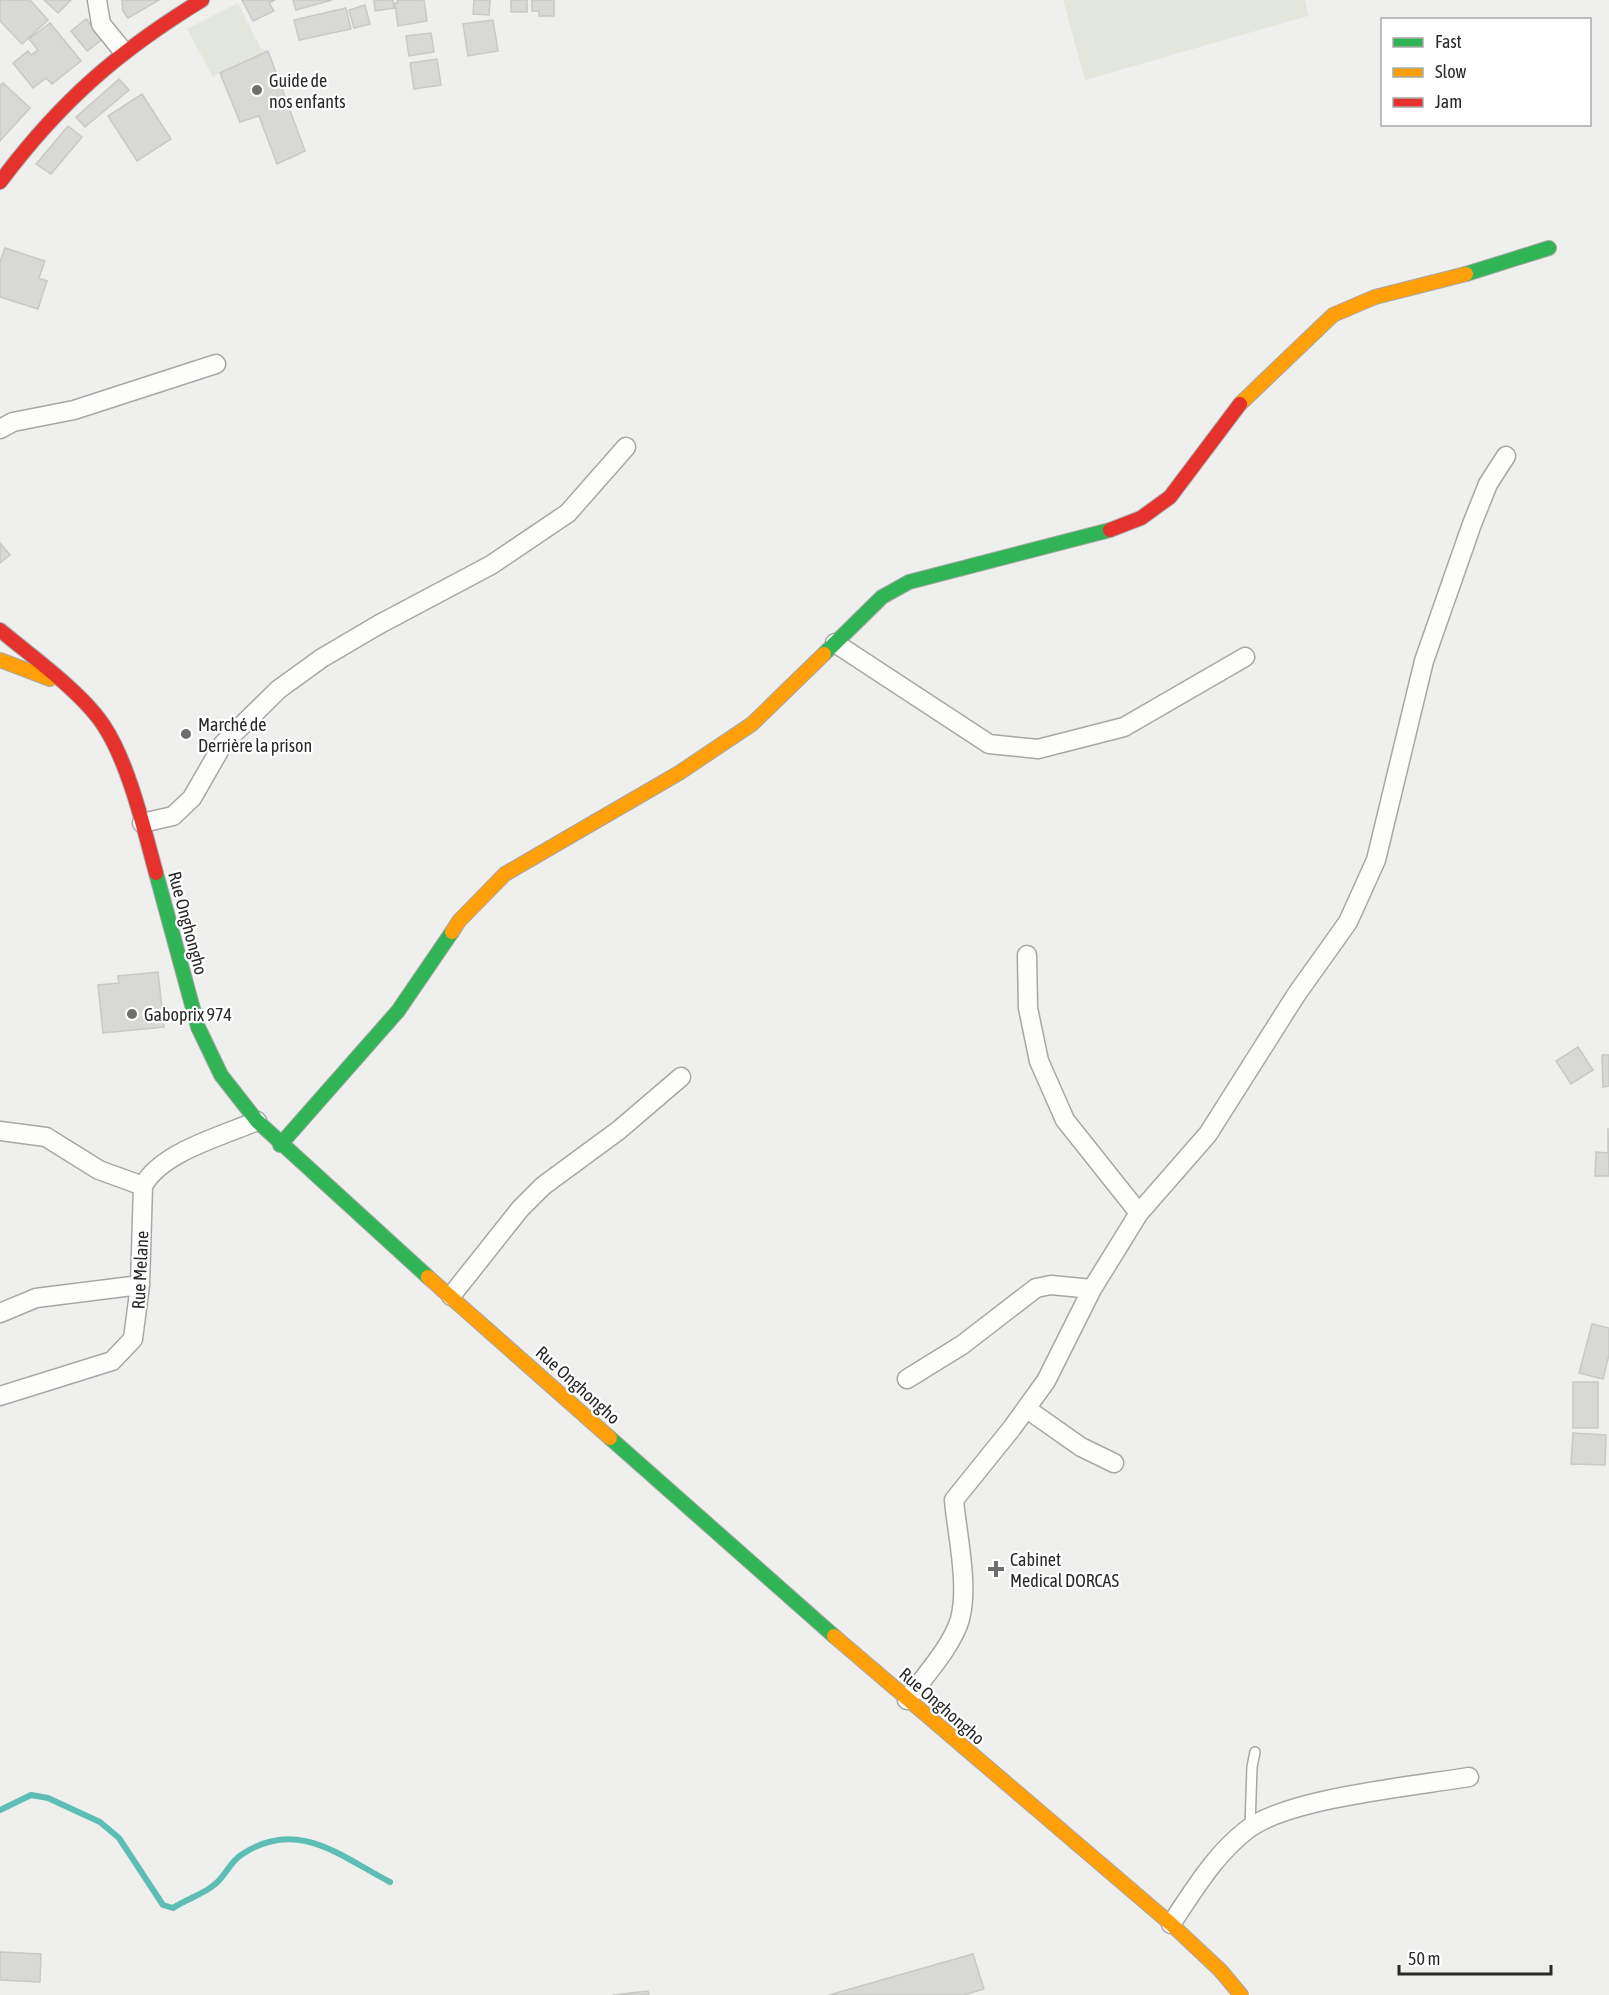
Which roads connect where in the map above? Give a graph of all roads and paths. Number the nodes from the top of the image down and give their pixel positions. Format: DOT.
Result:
graph roads {
  1 [pos="97,0"];
  2 [pos="202,0"];
  3 [pos="123,51"];
  4 [pos="0,182"];
  5 [pos="1549,248"];
  6 [pos="216,364"];
  7 [pos="0,429"];
  8 [pos="626,447"];
  9 [pos="1506,456"];
  10 [pos="0,630"];
  11 [pos="836,643"];
  12 [pos="1245,657"];
  13 [pos="0,660"];
  14 [pos="64,683"];
  15 [pos="142,823"];
  16 [pos="1027,956"];
  17 [pos="681,1077"];
  18 [pos="256,1121"];
  19 [pos="0,1131"];
  20 [pos="280,1145"];
  21 [pos="143,1186"];
  22 [pos="1139,1213"];
  23 [pos="140,1285"];
  24 [pos="1092,1289"];
  25 [pos="451,1296"];
  26 [pos="0,1313"];
  27 [pos="907,1379"];
  28 [pos="0,1396"];
  29 [pos="1027,1409"];
  30 [pos="1114,1462"];
  31 [pos="907,1700"];
  32 [pos="1255,1752"];
  33 [pos="1469,1777"];
  34 [pos="1250,1827"];
  35 [pos="1171,1924"];
  36 [pos="1241,1995"];
  1 -- 3 [label="street"];
  2 -- 3 [label="main road"];
  3 -- 4 [label="main road"];
  5 -- 11 [label="main road"];
  6 -- 7 [label="street"];
  8 -- 15 [label="street"];
  9 -- 22 [label="street"];
  10 -- 14 [label="main road, Rue Onghongho"];
  11 -- 12 [label="street"];
  11 -- 20 [label="main road"];
  13 -- 14 [label="main road"];
  14 -- 15 [label="main road, Rue Onghongho"];
  15 -- 18 [label="main road, Rue Onghongho"];
  16 -- 22 [label="street"];
  17 -- 25 [label="street"];
  18 -- 20 [label="main road, Rue Onghongho"];
  18 -- 21 [label="street"];
  19 -- 21 [label="street"];
  20 -- 25 [label="main road, Rue Onghongho"];
  21 -- 23 [label="street, Rue Melane"];
  22 -- 24 [label="street"];
  23 -- 26 [label="street"];
  23 -- 28 [label="street, Rue Melane"];
  24 -- 27 [label="street"];
  24 -- 29 [label="street"];
  25 -- 31 [label="main road, Rue Onghongho"];
  29 -- 30 [label="street"];
  29 -- 31 [label="street"];
  31 -- 35 [label="main road, Rue Onghongho"];
  32 -- 34 [label="lane"];
  33 -- 34 [label="street"];
  34 -- 35 [label="street"];
  35 -- 36 [label="main road, Rue Onghongho"];
}
